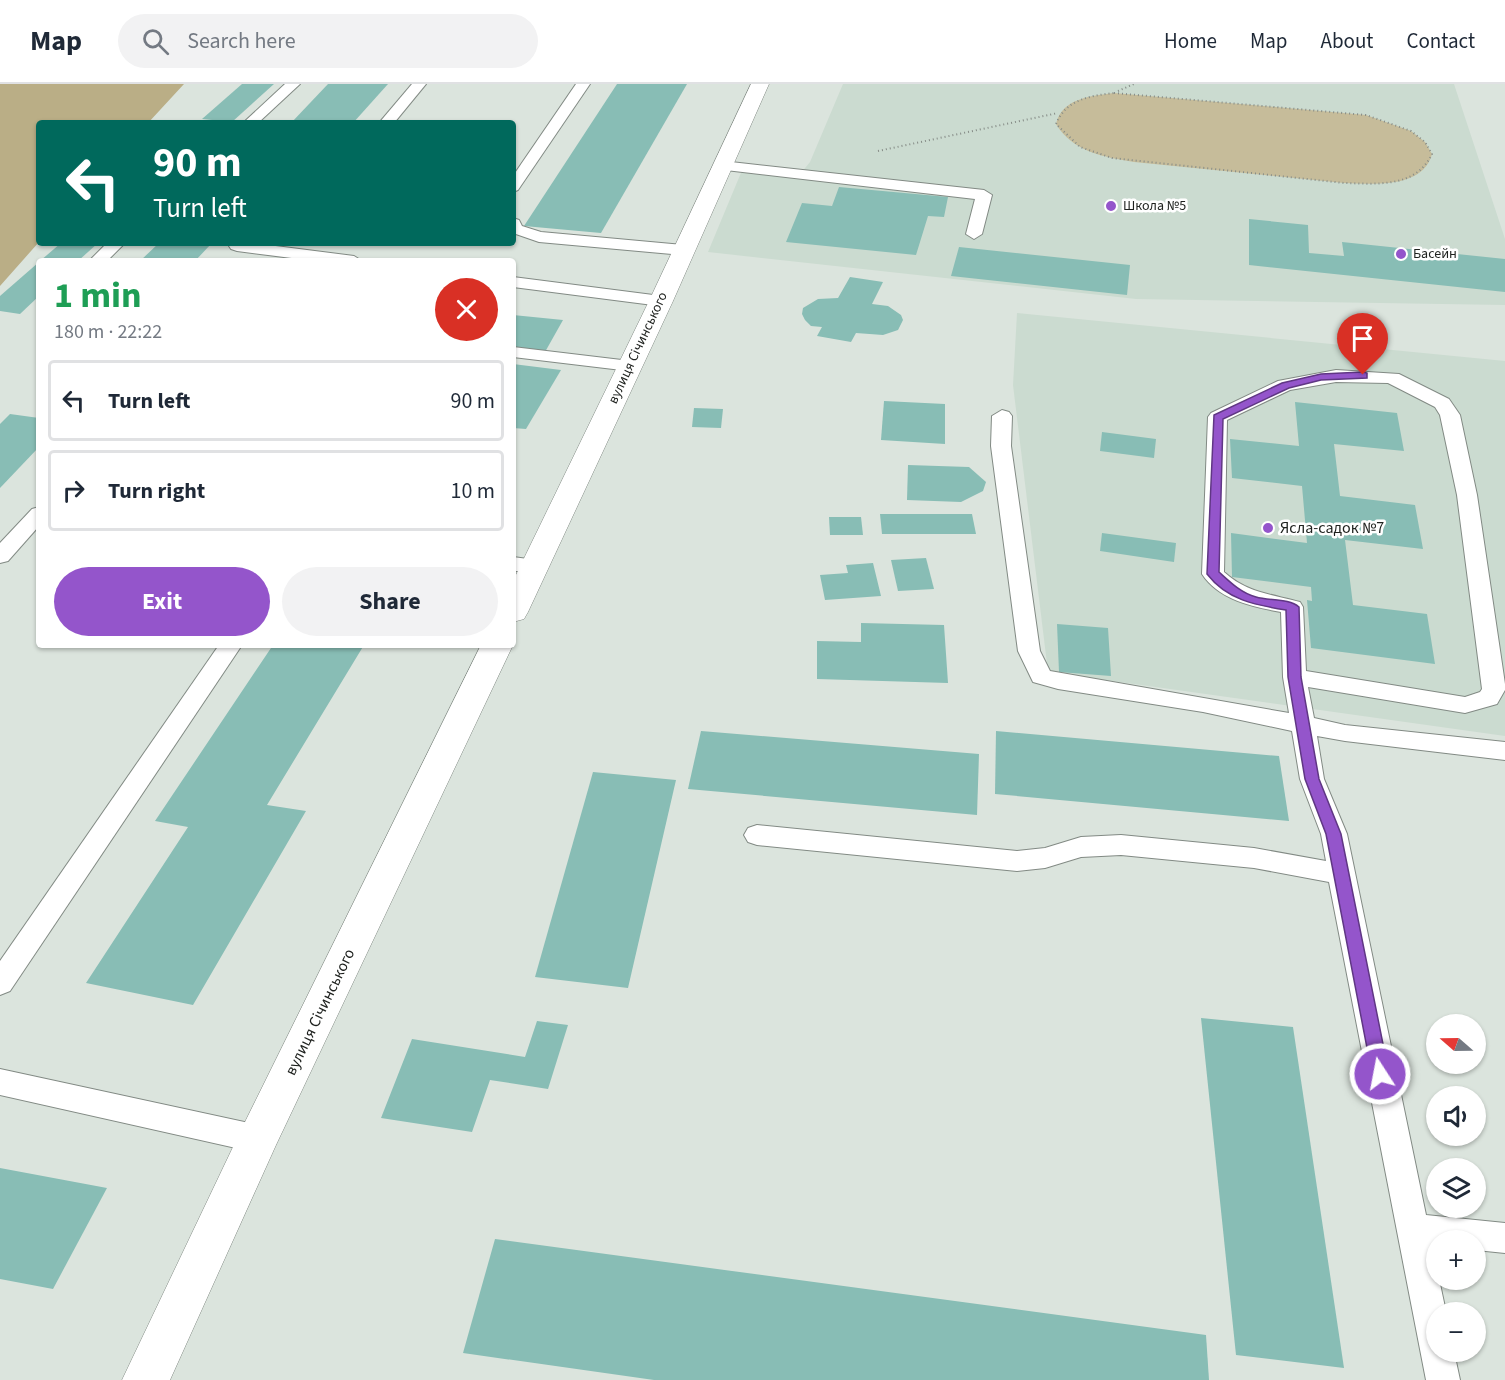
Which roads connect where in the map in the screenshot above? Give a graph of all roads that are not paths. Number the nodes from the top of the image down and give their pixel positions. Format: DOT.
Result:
graph roads {
  1 [pos="293,84"];
  2 [pos="419,84"];
  3 [pos="583,84"];
  4 [pos="760,84"];
  5 [pos="253,120"];
  6 [pos="389,120"];
  7 [pos="722,166"];
  8 [pos="516,183"];
  9 [pos="516,229"];
  10 [pos="974,234"];
  11 [pos="114,246"];
  12 [pos="237,246"];
  13 [pos="683,250"];
  14 [pos="100,258"];
  15 [pos="331,258"];
  16 [pos="516,282"];
  17 [pos="661,301"];
  18 [pos="516,352"];
  19 [pos="630,366"];
  20 [pos="1002,416"];
  21 [pos="36,516"];
  22 [pos="0,556"];
  23 [pos="524,565"];
  24 [pos="516,599"];
  25 [pos="229,648"];
  26 [pos="496,648"];
  27 [pos="1295,677"];
  28 [pos="1305,725"];
  29 [pos="1505,751"];
  30 [pos="757,835"];
  31 [pos="1341,874"];
  32 [pos="0,983"];
  33 [pos="0,1082"];
  34 [pos="258,1139"];
  35 [pos="1411,1228"];
  36 [pos="1505,1238"];
  37 [pos="146,1380"];
  38 [pos="1443,1380"];
  1 -- 5 [label="lane"];
  2 -- 6 [label="lane"];
  3 -- 8 [label="lane"];
  4 -- 7 [label="street, вулиця Січинського"];
  7 -- 10 [label="lane"];
  7 -- 13 [label="street, вулиця Січинського"];
  9 -- 13 [label="lane"];
  11 -- 14 [label="lane"];
  12 -- 15 [label="lane"];
  13 -- 17 [label="street, вулиця Січинського"];
  16 -- 17 [label="lane"];
  17 -- 19 [label="street, вулиця Січинського"];
  18 -- 19 [label="lane"];
  19 -- 23 [label="street, вулиця Січинського"];
  20 -- 28 [label="lane"];
  21 -- 22 [label="lane"];
  23 -- 24 [label="street, вулиця Січинського"];
  25 -- 32 [label="lane"];
  26 -- 34 [label="street, вулиця Січинського"];
  27 -- 27 [label="lane"];
  27 -- 28 [label="lane"];
  28 -- 29 [label="lane"];
  28 -- 31 [label="lane"];
  30 -- 31 [label="lane"];
  31 -- 35 [label="lane"];
  33 -- 34 [label="lane"];
  34 -- 37 [label="street, вулиця Січинського"];
  35 -- 36 [label="lane"];
  35 -- 38 [label="lane"];
}
